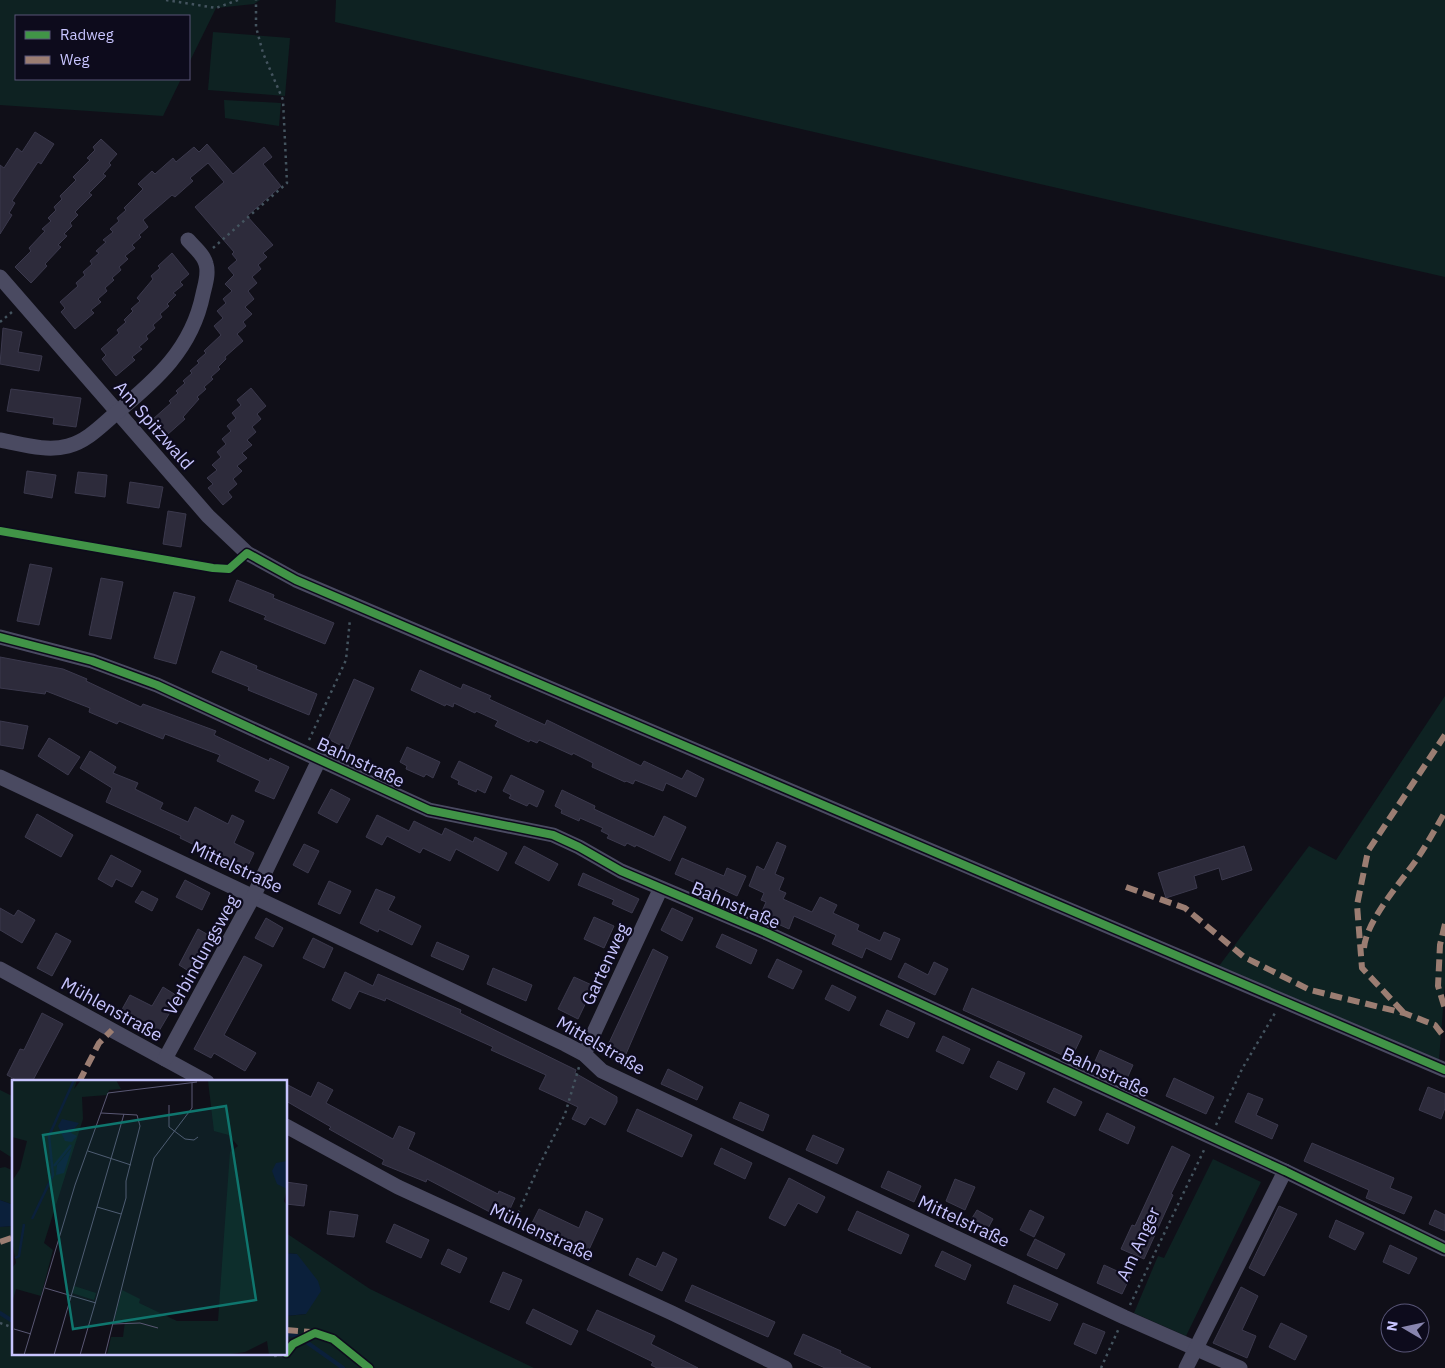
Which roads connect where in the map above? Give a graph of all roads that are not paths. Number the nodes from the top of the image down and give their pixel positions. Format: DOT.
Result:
graph roads {
  1 [pos="188,240"];
  2 [pos="0,277"];
  3 [pos="118,412"];
  4 [pos="0,440"];
  5 [pos="0,637"];
  6 [pos="318,760"];
  7 [pos="0,776"];
  8 [pos="660,890"];
  9 [pos="254,895"];
  10 [pos="0,969"];
  11 [pos="584,1054"];
  12 [pos="165,1059"];
  13 [pos="1445,1070"];
  14 [pos="202,1080"];
  15 [pos="288,1127"];
  16 [pos="1285,1171"];
  17 [pos="1445,1249"];
  18 [pos="1196,1347"];
  19 [pos="785,1368"];
  20 [pos="1186,1368"];
  21 [pos="1240,1368"];
  1 -- 3 [label="street"];
  2 -- 3 [label="street, Am Spitzwald"];
  3 -- 4 [label="street"];
  3 -- 13 [label="street, Am Spitzwald"];
  5 -- 6 [label="street, Bahnstraße"];
  6 -- 8 [label="street, Bahnstraße"];
  6 -- 9 [label="street, Verbindungsweg"];
  7 -- 9 [label="street, Mittelstraße"];
  8 -- 11 [label="street, Gartenweg"];
  8 -- 16 [label="street, Bahnstraße"];
  9 -- 11 [label="street, Mittelstraße"];
  9 -- 12 [label="street, Verbindungsweg"];
  10 -- 12 [label="street, Mühlenstraße"];
  11 -- 18 [label="street, Mittelstraße"];
  12 -- 14 [label="street, Mühlenstraße"];
  15 -- 19 [label="street, Mühlenstraße"];
  16 -- 17 [label="street, Bahnstraße"];
  16 -- 18 [label="street"];
  18 -- 20 [label="street"];
  18 -- 21 [label="street, Mittelstraße"];
}
